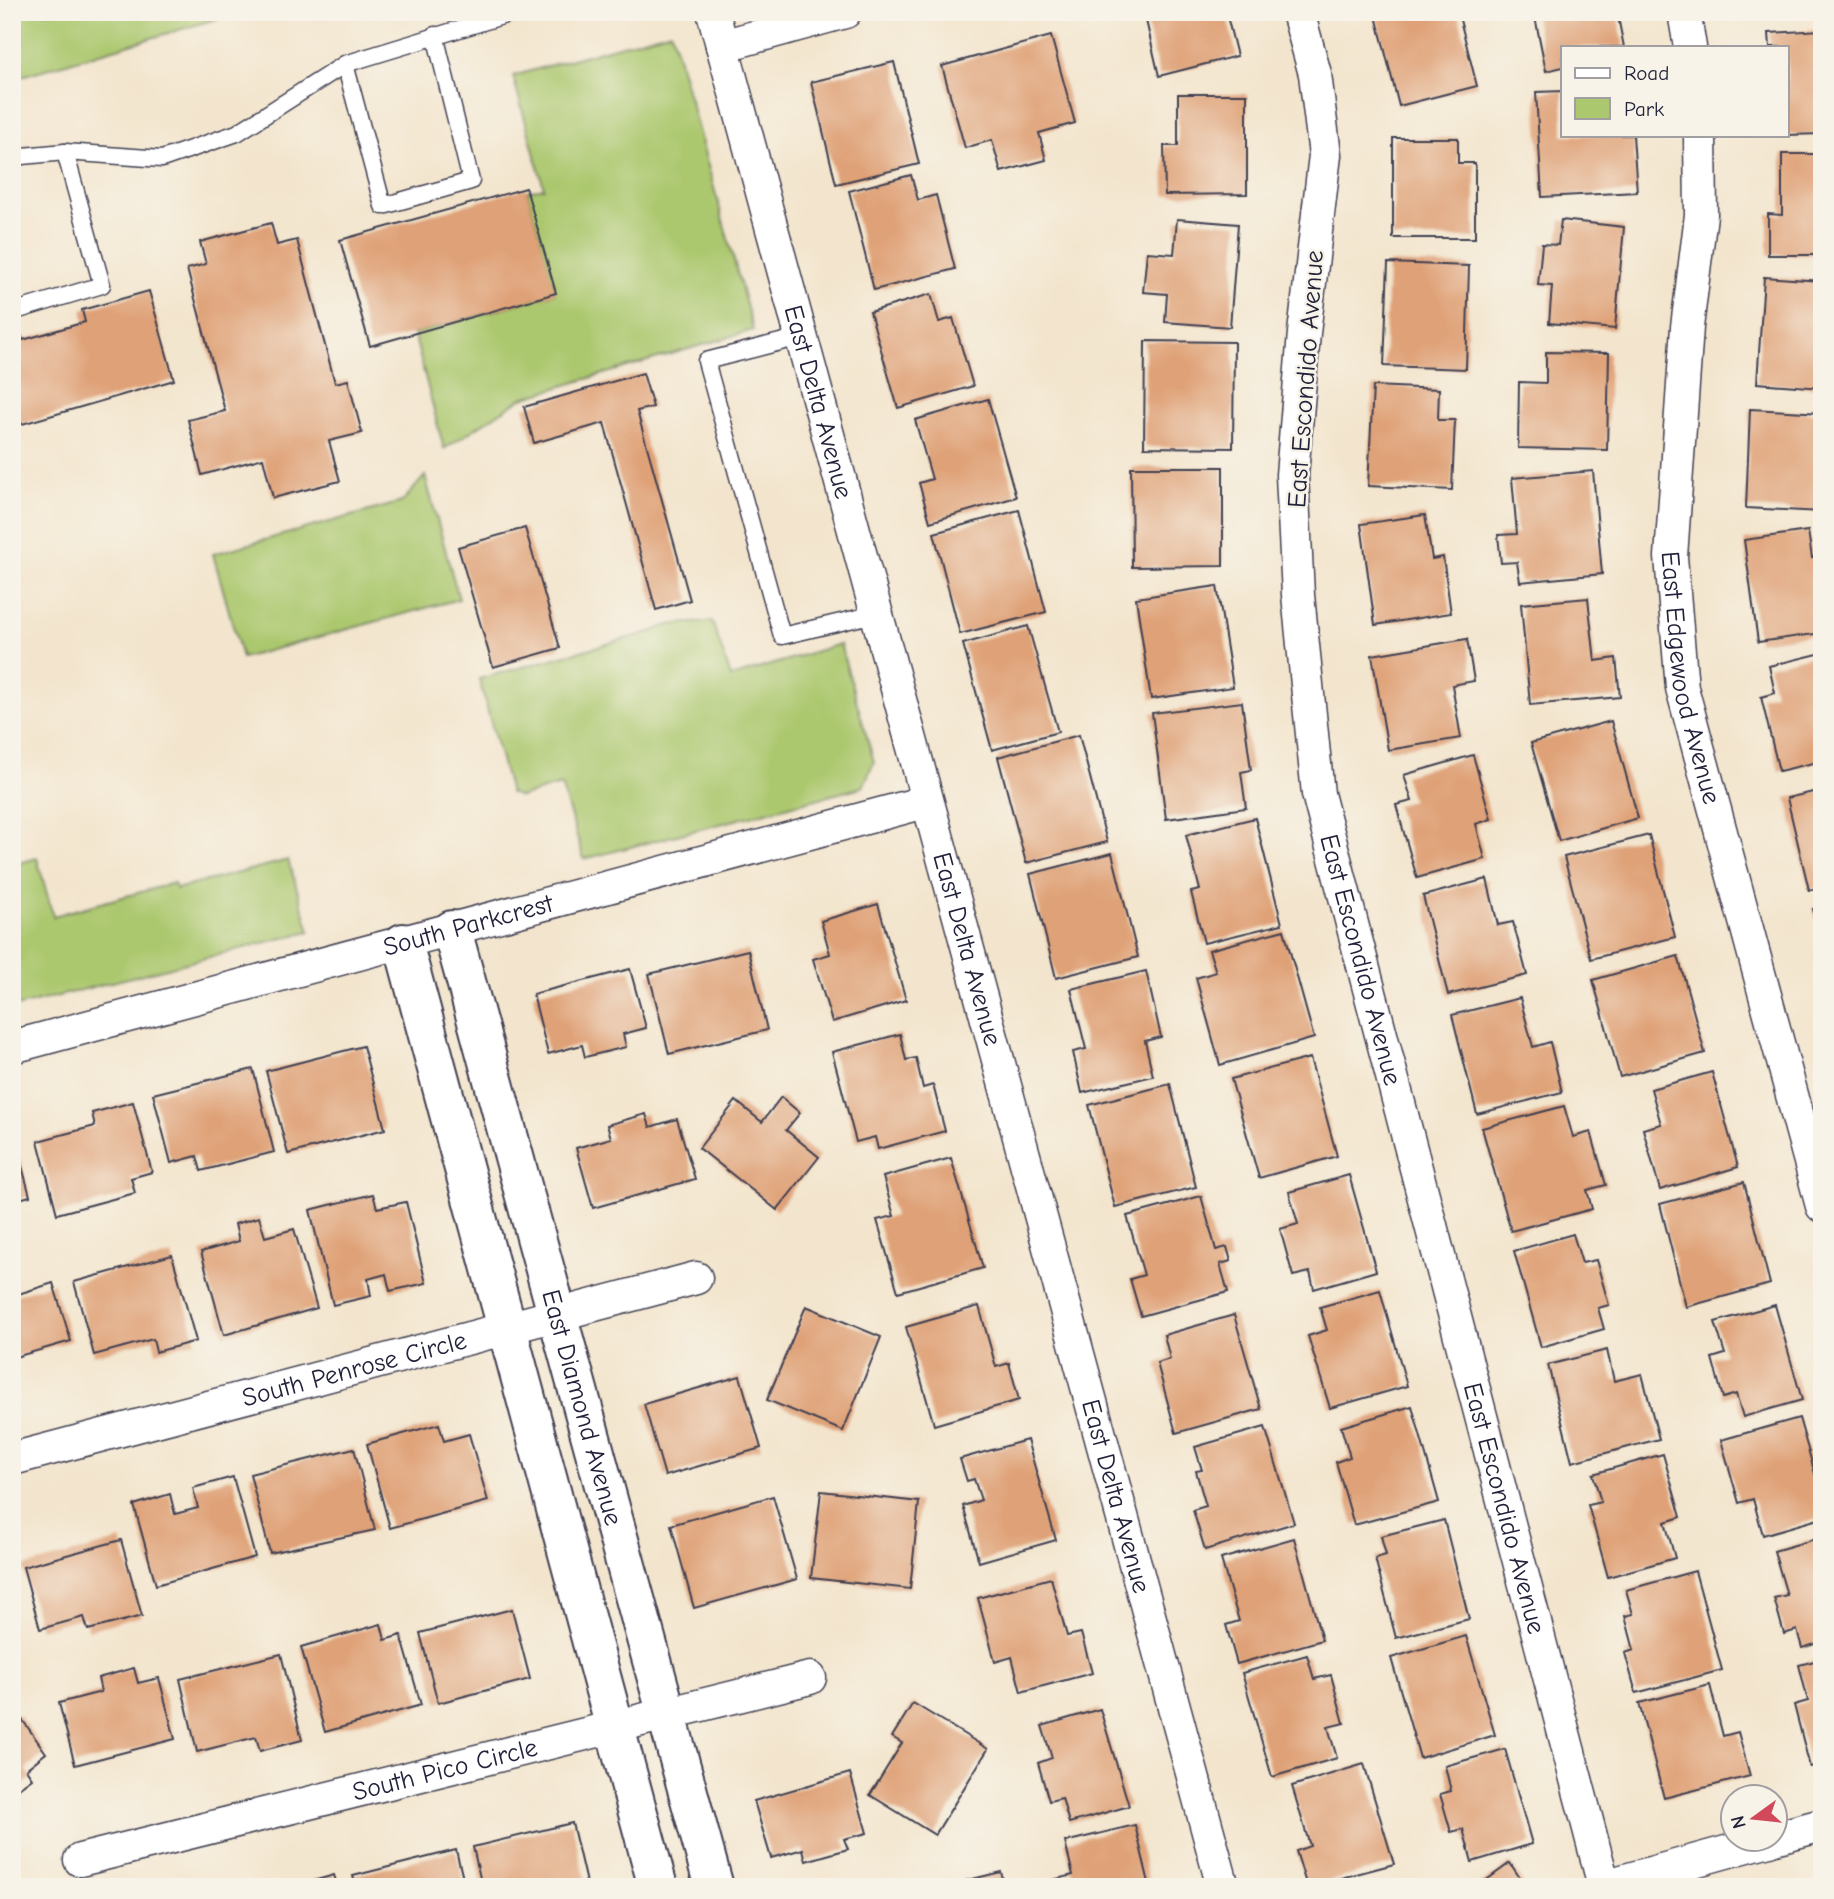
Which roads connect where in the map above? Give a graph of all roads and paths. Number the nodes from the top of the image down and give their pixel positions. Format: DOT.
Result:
graph roads {
  1 [pos="514,12"];
  2 [pos="713,12"];
  3 [pos="845,12"];
  4 [pos="1298,12"];
  5 [pos="1684,12"];
  6 [pos="435,35"];
  7 [pos="722,46"];
  8 [pos="1690,46"];
  9 [pos="345,64"];
  10 [pos="1700,136"];
  11 [pos="65,152"];
  12 [pos="12,157"];
  13 [pos="12,312"];
  14 [pos="800,338"];
  15 [pos="875,614"];
  16 [pos="925,802"];
  17 [pos="452,930"];
  18 [pos="403,943"];
  19 [pos="12,1046"];
  20 [pos="1822,1206"];
  21 [pos="696,1278"];
  22 [pos="560,1315"];
  23 [pos="507,1329"];
  24 [pos="12,1459"];
  25 [pos="810,1678"];
  26 [pos="669,1715"];
  27 [pos="615,1728"];
  28 [pos="1822,1825"];
  29 [pos="1788,1834"];
  30 [pos="1718,1854"];
  31 [pos="80,1860"];
  32 [pos="1604,1886"];
  33 [pos="657,1887"];
  34 [pos="714,1887"];
  35 [pos="1223,1887"];
  1 -- 6 [label="lane"];
  2 -- 7 [label="street, East Delta Avenue"];
  3 -- 7 [label="street"];
  4 -- 32 [label="street, East Escondido Avenue"];
  5 -- 8 [label="street"];
  6 -- 9 [label="lane"];
  6 -- 9 [label="lane"];
  7 -- 14 [label="street, East Delta Avenue"];
  9 -- 11 [label="lane"];
  10 -- 20 [label="street, East Edgewood Avenue"];
  11 -- 12 [label="lane"];
  11 -- 13 [label="lane"];
  14 -- 15 [label="street, East Delta Avenue"];
  14 -- 15 [label="lane"];
  15 -- 16 [label="street, East Delta Avenue"];
  16 -- 17 [label="street, South Parkcrest"];
  16 -- 35 [label="street, East Delta Avenue"];
  17 -- 18 [label="street, South Parkcrest"];
  17 -- 22 [label="street, East Diamond Avenue"];
  18 -- 19 [label="street, South Parkcrest"];
  18 -- 23 [label="street, East Diamond Avenue"];
  21 -- 22 [label="street, South Penrose Circle"];
  22 -- 23 [label="street, South Penrose Circle"];
  22 -- 26 [label="street, East Diamond Avenue"];
  23 -- 24 [label="street, South Penrose Circle"];
  23 -- 27 [label="street, East Diamond Avenue"];
  25 -- 26 [label="street, South Pico Circle"];
  26 -- 27 [label="street, South Pico Circle"];
  26 -- 34 [label="street, East Diamond Avenue"];
  27 -- 31 [label="street, South Pico Circle"];
  27 -- 33 [label="street, East Diamond Avenue"];
  28 -- 29 [label="street"];
  30 -- 32 [label="street"];
}
